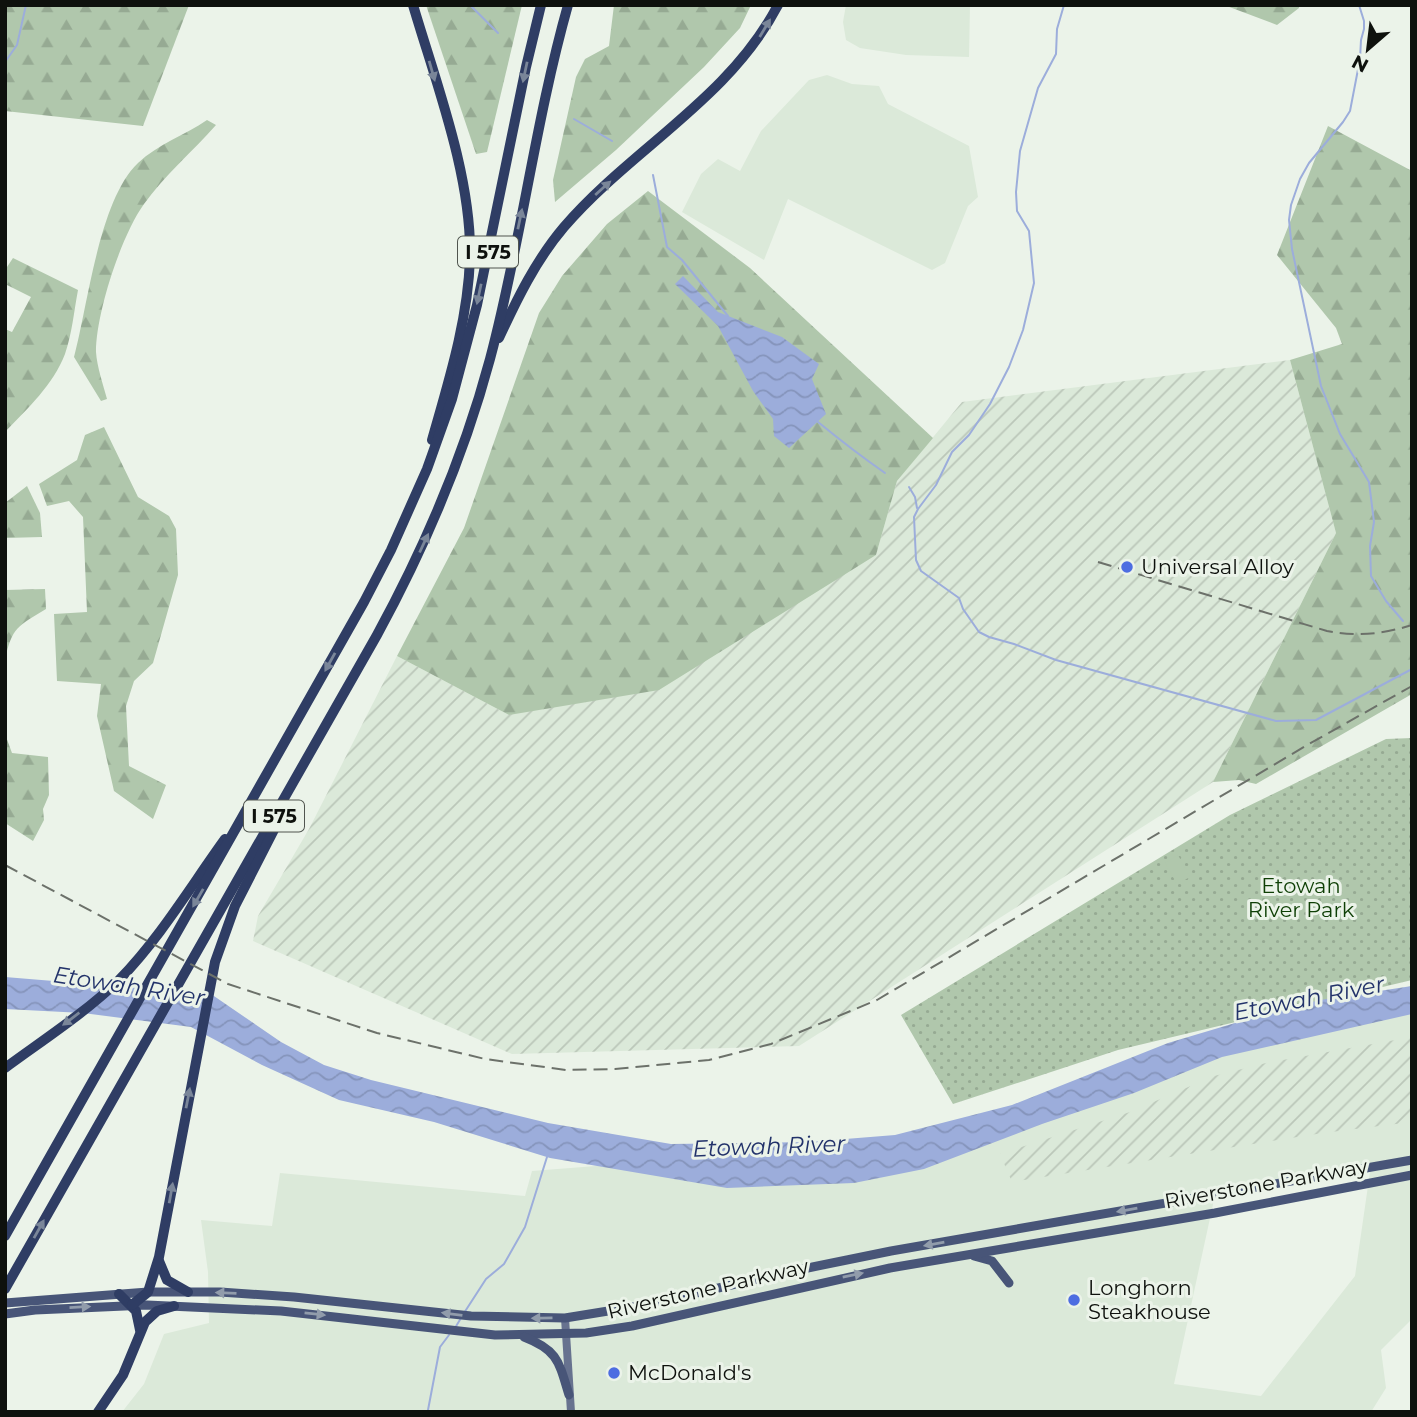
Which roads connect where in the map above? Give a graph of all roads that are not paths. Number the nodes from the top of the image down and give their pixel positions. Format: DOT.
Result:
graph roads {
  1 [pos="413,5"];
  2 [pos="541,5"];
  3 [pos="568,5"];
  4 [pos="778,5"];
  5 [pos="490,358"];
  6 [pos="416,494"];
  7 [pos="349,685"];
  8 [pos="255,795"];
  9 [pos="5,1068"];
  10 [pos="1412,1160"];
  11 [pos="1412,1175"];
  12 [pos="5,1236"];
  13 [pos="968,1254"];
  14 [pos="159,1256"];
  15 [pos="1009,1283"];
  16 [pos="5,1289"];
  17 [pos="188,1292"];
  18 [pos="148,1293"];
  19 [pos="119,1294"];
  20 [pos="5,1303"];
  21 [pos="132,1305"];
  22 [pos="174,1306"];
  23 [pos="5,1314"];
  24 [pos="565,1318"];
  25 [pos="140,1331"];
  26 [pos="566,1334"];
  27 [pos="519,1335"];
  28 [pos="569,1395"];
  29 [pos="98,1412"];
  30 [pos="571,1412"];
  1 -- 6 [label="highway, one-way"];
  2 -- 6 [label="highway, I 575, one-way"];
  5 -- 3 [label="highway, I 575, one-way"];
  5 -- 4 [label="highway, one-way"];
  7 -- 5 [label="highway, I 575, one-way"];
  6 -- 8 [label="highway, I 575, one-way"];
  14 -- 7 [label="highway, one-way"];
  16 -- 7 [label="highway, I 575, one-way"];
  8 -- 9 [label="highway, one-way"];
  8 -- 12 [label="highway, I 575, one-way"];
  10 -- 24 [label="main road, Riverstone Parkway, one-way"];
  11 -- 13 [label="main road, Riverstone Parkway"];
  13 -- 15 [label="main road"];
  26 -- 13 [label="main road, Riverstone Parkway, one-way"];
  14 -- 17 [label="highway"];
  14 -- 18 [label="highway"];
  17 -- 18 [label="main road, Riverstone Parkway"];
  24 -- 17 [label="main road, Riverstone Parkway, one-way"];
  18 -- 19 [label="main road, Riverstone Parkway"];
  18 -- 21 [label="highway"];
  19 -- 20 [label="main road, Riverstone Parkway"];
  19 -- 21 [label="highway"];
  21 -- 22 [label="main road, Riverstone Parkway"];
  23 -- 21 [label="main road, Riverstone Parkway, one-way"];
  21 -- 25 [label="highway"];
  22 -- 25 [label="highway"];
  22 -- 27 [label="main road, Riverstone Parkway, one-way"];
  24 -- 26 [label="main road"];
  25 -- 29 [label="highway"];
  26 -- 27 [label="main road, Riverstone Parkway"];
  26 -- 28 [label="main road"];
  27 -- 28 [label="main road"];
  28 -- 30 [label="main road"];
}
